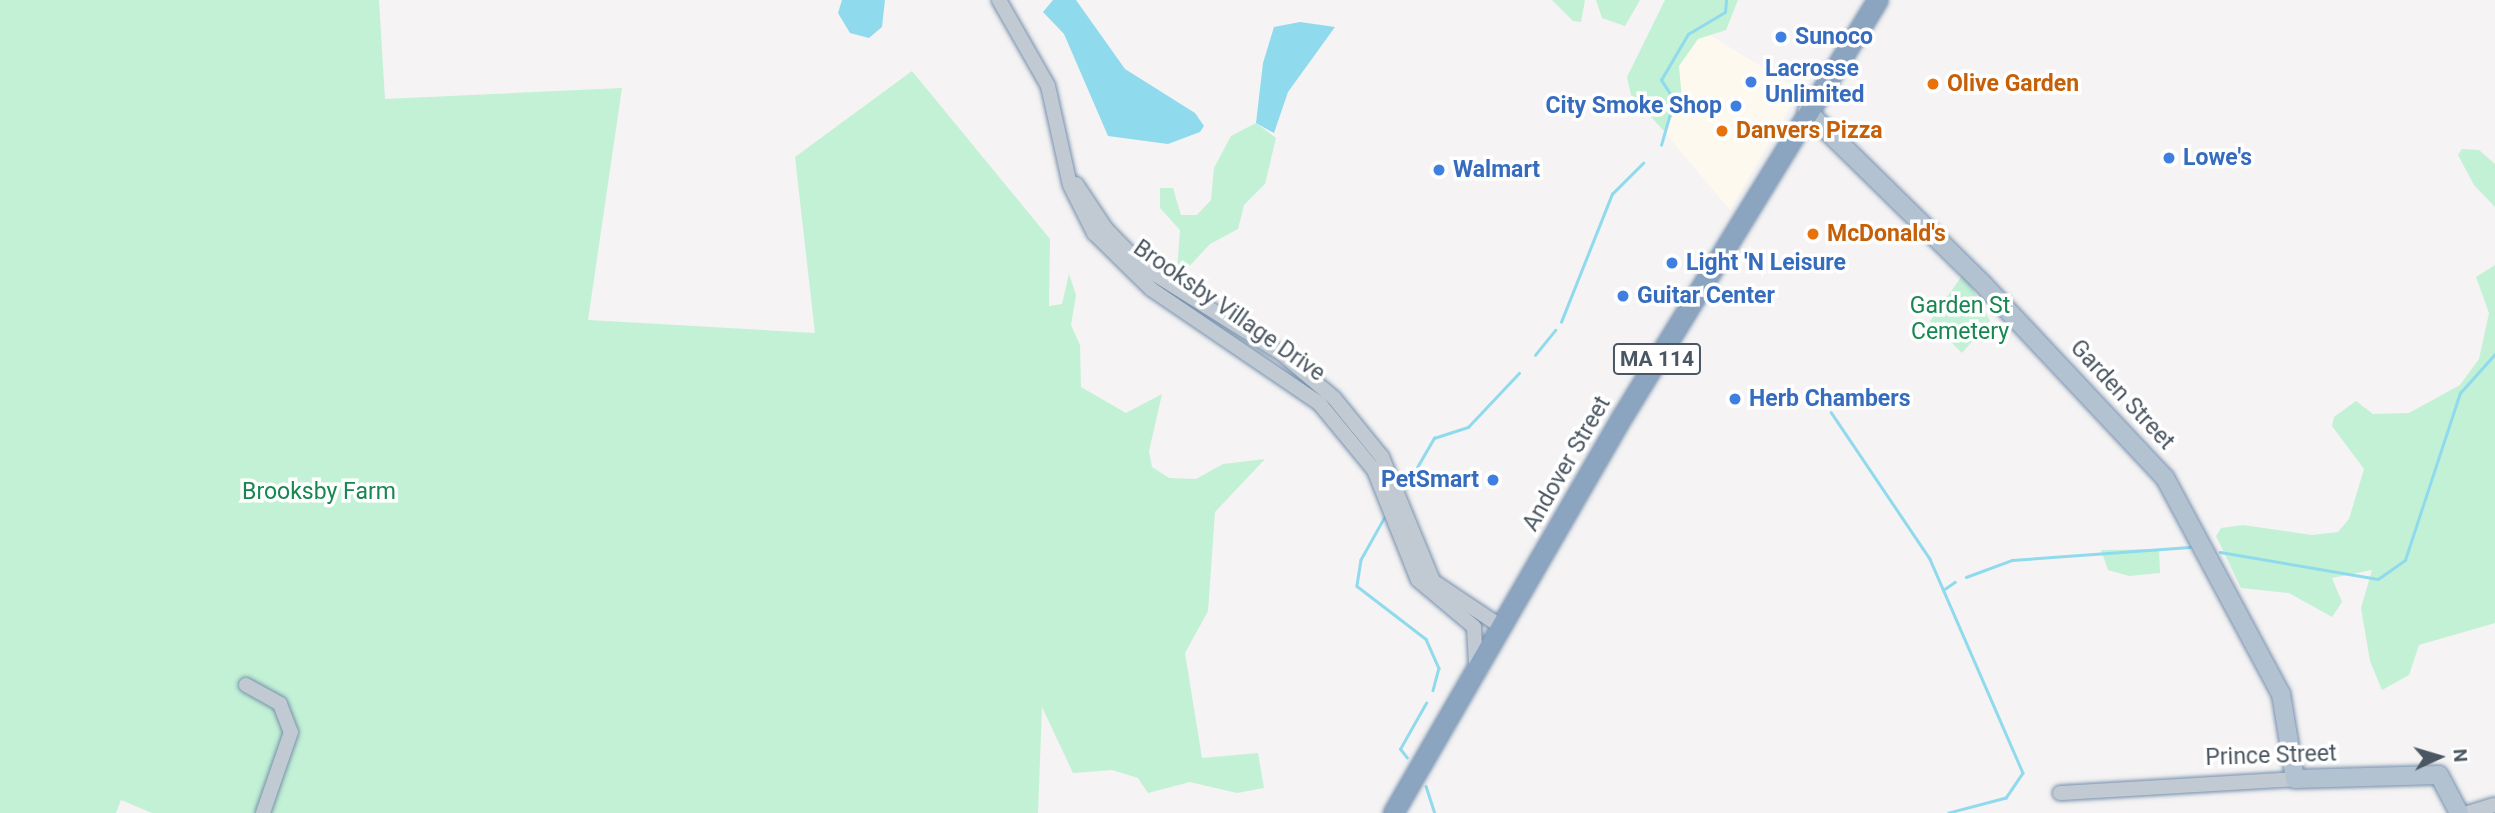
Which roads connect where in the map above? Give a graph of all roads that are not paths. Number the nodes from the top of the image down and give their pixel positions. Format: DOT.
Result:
graph roads {
  1 [pos="999,0"];
  2 [pos="1877,0"];
  3 [pos="1807,111"];
  4 [pos="1065,157"];
  5 [pos="1500,626"];
  6 [pos="1475,667"];
  7 [pos="246,685"];
  8 [pos="2295,779"];
  9 [pos="2060,793"];
  10 [pos="2495,805"];
  11 [pos="263,813"];
  12 [pos="1393,813"];
  13 [pos="2459,813"];
  14 [pos="2468,813"];
  1 -- 4 [label="street, Brooksby Village Drive"];
  2 -- 3 [label="highway, Andover Street / MA 114"];
  3 -- 5 [label="highway, Andover Street / MA 114"];
  3 -- 8 [label="main road, Garden Street"];
  4 -- 5 [label="street, Brooksby Village Drive"];
  4 -- 6 [label="street, Brooksby Village Drive"];
  5 -- 6 [label="highway, Andover Street / MA 114"];
  6 -- 12 [label="highway, Andover Street / MA 114"];
  7 -- 11 [label="street"];
  8 -- 9 [label="street, Prince Street"];
  8 -- 13 [label="main road, Prince Street"];
  10 -- 14 [label="street"];
}
